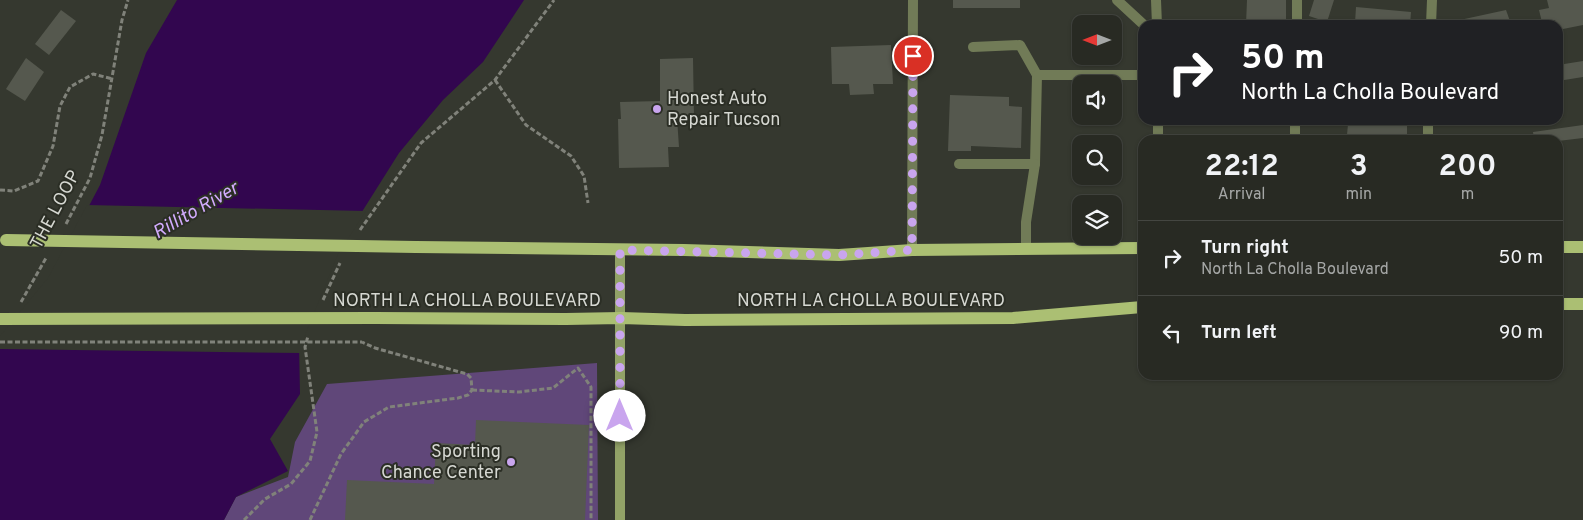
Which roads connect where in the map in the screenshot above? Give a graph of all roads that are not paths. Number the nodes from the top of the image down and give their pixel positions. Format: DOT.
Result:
graph roads {
  1 [pos="913,0"];
  2 [pos="1117,0"];
  3 [pos="1156,0"];
  4 [pos="1297,0"];
  5 [pos="1432,0"];
  6 [pos="1139,20"];
  7 [pos="1157,20"];
  8 [pos="1297,20"];
  9 [pos="1431,20"];
  10 [pos="972,47"];
  11 [pos="1037,75"];
  12 [pos="1138,75"];
  13 [pos="959,164"];
  14 [pos="1035,164"];
  15 [pos="3,240"];
  16 [pos="1563,247"];
  17 [pos="1583,247"];
  18 [pos="1138,248"];
  19 [pos="620,250"];
  20 [pos="912,250"];
  21 [pos="1026,250"];
  22 [pos="1563,304"];
  23 [pos="1583,304"];
  24 [pos="1138,307"];
  25 [pos="621,318"];
  26 [pos="0,319"];
  27 [pos="620,520"];
  1 -- 20 [label="lane"];
  2 -- 6 [label="lane"];
  3 -- 7 [label="lane"];
  4 -- 8 [label="lane"];
  5 -- 9 [label="lane"];
  10 -- 11 [label="lane"];
  11 -- 12 [label="lane"];
  11 -- 14 [label="lane"];
  13 -- 14 [label="lane"];
  14 -- 21 [label="lane"];
  15 -- 19 [label="main road, bridge"];
  16 -- 17 [label="main road"];
  18 -- 21 [label="main road"];
  19 -- 20 [label="main road"];
  19 -- 25 [label="street"];
  20 -- 21 [label="main road"];
  22 -- 23 [label="main road"];
  24 -- 25 [label="main road, NORTH LA CHOLLA BOULEVARD"];
  25 -- 26 [label="main road, NORTH LA CHOLLA BOULEVARD, bridge"];
  25 -- 27 [label="street"];
}
